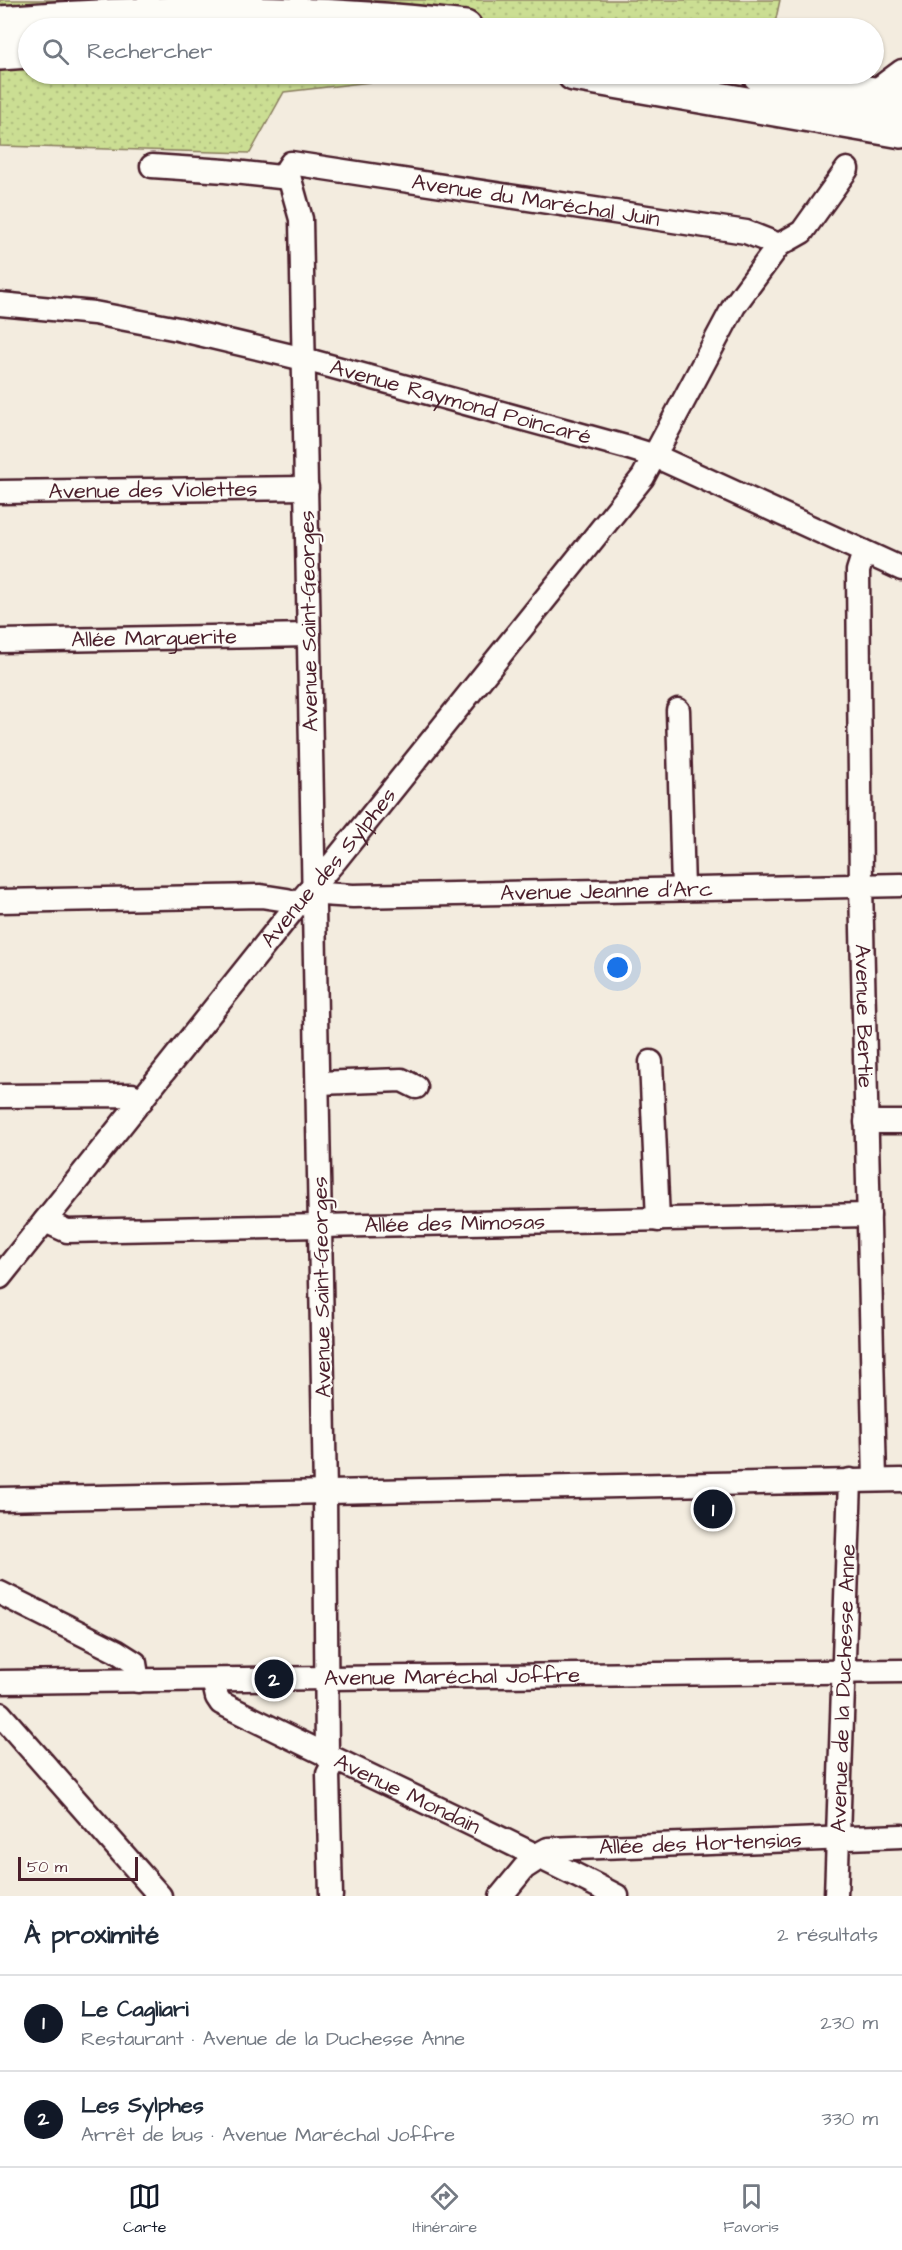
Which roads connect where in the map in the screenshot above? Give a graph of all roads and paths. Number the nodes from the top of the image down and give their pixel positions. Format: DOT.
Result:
graph roads {
  1 [pos="319,0"];
  2 [pos="106,18"];
  3 [pos="361,18"];
  4 [pos="18,22"];
  5 [pos="0,23"];
  6 [pos="902,71"];
  7 [pos="632,84"];
  8 [pos="817,84"];
  9 [pos="886,96"];
  10 [pos="902,131"];
  11 [pos="152,166"];
  12 [pos="847,169"];
  13 [pos="290,171"];
  14 [pos="779,245"];
  15 [pos="0,304"];
  16 [pos="304,359"];
  17 [pos="656,456"];
  18 [pos="307,488"];
  19 [pos="0,492"];
  20 [pos="864,552"];
  21 [pos="902,569"];
  22 [pos="309,635"];
  23 [pos="0,640"];
  24 [pos="678,710"];
  25 [pos="902,885"];
  26 [pos="314,886"];
  27 [pos="861,886"];
  28 [pos="683,889"];
  29 [pos="0,901"];
  30 [pos="296,906"];
  31 [pos="651,1062"];
  32 [pos="318,1083"];
  33 [pos="416,1087"];
  34 [pos="0,1096"];
  35 [pos="142,1101"];
  36 [pos="866,1122"];
  37 [pos="902,1122"];
  38 [pos="868,1215"];
  39 [pos="658,1220"];
  40 [pos="45,1221"];
  41 [pos="321,1227"];
  42 [pos="0,1277"];
  43 [pos="850,1480"];
  44 [pos="875,1480"];
  45 [pos="902,1480"];
  46 [pos="326,1492"];
  47 [pos="0,1499"];
  48 [pos="0,1593"];
  49 [pos="843,1671"];
  50 [pos="902,1671"];
  51 [pos="326,1679"];
  52 [pos="213,1680"];
  53 [pos="138,1681"];
  54 [pos="0,1682"];
  55 [pos="0,1714"];
  56 [pos="331,1759"];
  57 [pos="902,1836"];
  58 [pos="838,1839"];
  59 [pos="539,1856"];
  60 [pos="160,1896"];
  61 [pos="330,1896"];
  62 [pos="501,1896"];
  63 [pos="617,1896"];
  64 [pos="836,1896"];
  1 -- 3 [label="highway"];
  2 -- 3 [label="highway"];
  4 -- 5 [label="highway"];
  6 -- 9 [label="street"];
  7 -- 10 [label="highway"];
  8 -- 9 [label="highway"];
  11 -- 13 [label="street, Avenue du Maréchal Juin"];
  12 -- 14 [label="street"];
  13 -- 14 [label="street, Avenue du Maréchal Juin"];
  13 -- 16 [label="street, Avenue Saint-Georges"];
  14 -- 17 [label="street, Avenue des Sylphes"];
  15 -- 16 [label="street, Avenue Raymond Poincaré"];
  16 -- 17 [label="street, Avenue Raymond Poincaré"];
  16 -- 18 [label="street, Avenue Saint-Georges"];
  17 -- 20 [label="street, Avenue Raymond Poincaré"];
  17 -- 26 [label="street, Avenue des Sylphes"];
  18 -- 19 [label="street, Avenue des Violettes"];
  18 -- 22 [label="street, Avenue Saint-Georges"];
  20 -- 21 [label="street, Avenue Raymond Poincaré"];
  20 -- 27 [label="street, Avenue Bertie"];
  22 -- 23 [label="street, Allée Marguerite"];
  22 -- 26 [label="street, Avenue Saint-Georges"];
  24 -- 28 [label="street"];
  25 -- 27 [label="street, Avenue Jeanne d'Arc"];
  26 -- 28 [label="street, Avenue Jeanne d'Arc"];
  26 -- 30 [label="street, Avenue des Sylphes"];
  26 -- 32 [label="street, Avenue Saint-Georges"];
  27 -- 28 [label="street, Avenue Jeanne d'Arc"];
  27 -- 36 [label="street, Avenue Bertie"];
  29 -- 30 [label="street"];
  30 -- 35 [label="street, Avenue des Sylphes"];
  31 -- 39 [label="street"];
  32 -- 33 [label="street"];
  32 -- 41 [label="street, Avenue Saint-Georges"];
  34 -- 35 [label="street"];
  35 -- 40 [label="street, Avenue des Sylphes"];
  36 -- 37 [label="street"];
  36 -- 38 [label="street, Avenue Bertie"];
  38 -- 39 [label="street, Allée des Mimosas"];
  38 -- 44 [label="street, Avenue Bertie"];
  39 -- 41 [label="street, Allée des Mimosas"];
  40 -- 41 [label="street, Allée des Mimosas"];
  40 -- 42 [label="street, Avenue des Sylphes"];
  41 -- 46 [label="street, Avenue Saint-Georges"];
  43 -- 44 [label="street"];
  43 -- 46 [label="street"];
  43 -- 49 [label="street, Avenue de la Duchesse Anne"];
  44 -- 45 [label="street"];
  46 -- 47 [label="street"];
  46 -- 51 [label="street, Avenue Saint-Georges"];
  48 -- 53 [label="street"];
  49 -- 50 [label="street, Avenue Maréchal Joffre"];
  49 -- 51 [label="street, Avenue Maréchal Joffre"];
  49 -- 58 [label="street, Avenue de la Duchesse Anne"];
  51 -- 52 [label="street, Avenue Maréchal Joffre"];
  51 -- 56 [label="street, Avenue Saint-Georges"];
  52 -- 53 [label="street, Avenue Maréchal Joffre"];
  52 -- 56 [label="street, Avenue Mondain"];
  53 -- 54 [label="street, Avenue Maréchal Joffre"];
  55 -- 60 [label="street"];
  56 -- 59 [label="street, Avenue Mondain"];
  56 -- 61 [label="street, Avenue Saint-Georges"];
  57 -- 58 [label="street, Allée des Hortensias"];
  58 -- 59 [label="street, Allée des Hortensias"];
  58 -- 64 [label="street, Avenue de la Duchesse Anne"];
  59 -- 62 [label="street"];
  59 -- 63 [label="street, Avenue Mondain"];
}
